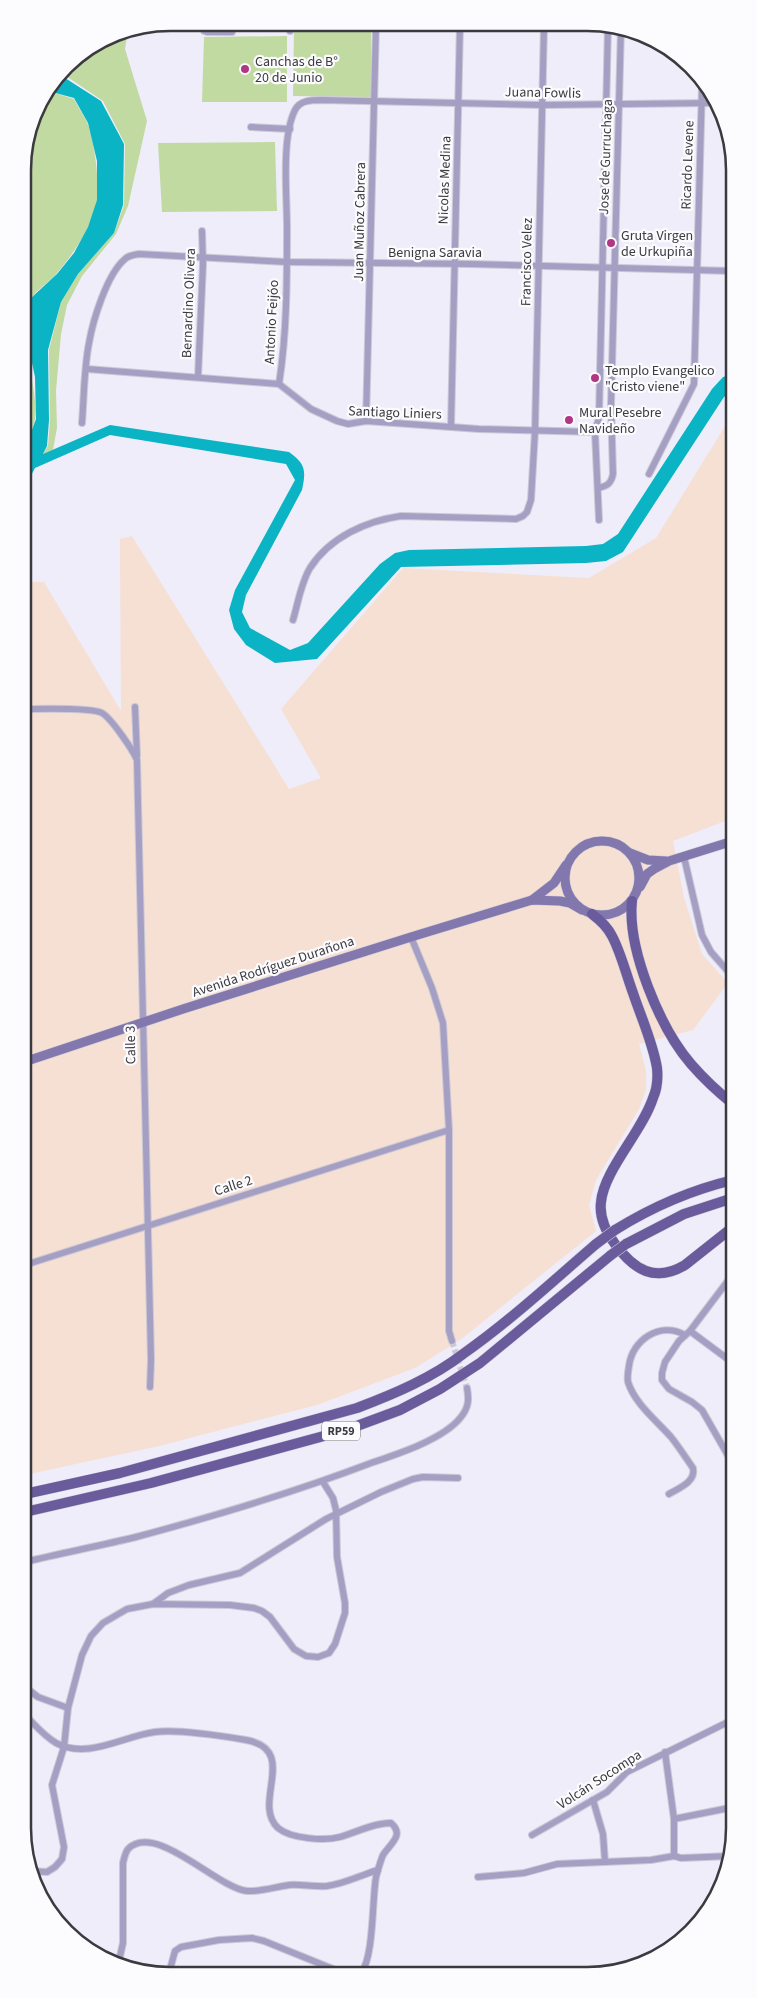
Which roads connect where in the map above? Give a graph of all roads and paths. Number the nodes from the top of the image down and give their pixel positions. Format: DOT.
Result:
graph roads {
  1 [pos="204,31"];
  2 [pos="376,31"];
  3 [pos="460,31"];
  4 [pos="544,31"];
  5 [pos="232,32"];
  6 [pos="608,33"];
  7 [pos="621,36"];
  8 [pos="702,94"];
  9 [pos="374,101"];
  10 [pos="459,103"];
  11 [pos="702,103"];
  12 [pos="708,103"];
  13 [pos="620,104"];
  14 [pos="542,105"];
  15 [pos="606,105"];
  16 [pos="251,127"];
  17 [pos="290,129"];
  18 [pos="202,231"];
  19 [pos="202,257"];
  20 [pos="287,262"];
  21 [pos="370,264"];
  22 [pos="453,265"];
  23 [pos="538,266"];
  24 [pos="603,268"];
  25 [pos="614,268"];
  26 [pos="696,270"];
  27 [pos="726,271"];
  28 [pos="87,369"];
  29 [pos="198,377"];
  30 [pos="279,384"];
  31 [pos="366,421"];
  32 [pos="82,423"];
  33 [pos="451,427"];
  34 [pos="535,431"];
  35 [pos="595,432"];
  36 [pos="649,474"];
  37 [pos="598,488"];
  38 [pos="599,520"];
  39 [pos="293,620"];
  40 [pos="135,707"];
  41 [pos="32,709"];
  42 [pos="137,760"];
  43 [pos="726,843"];
  44 [pos="629,852"];
  45 [pos="684,857"];
  46 [pos="569,861"];
  47 [pos="669,861"];
  48 [pos="634,897"];
  49 [pos="532,900"];
  50 [pos="587,912"];
  51 [pos="410,937"];
  52 [pos="726,969"];
  53 [pos="142,1022"];
  54 [pos="31,1059"];
  55 [pos="725,1097"];
  56 [pos="449,1130"];
  57 [pos="725,1182"];
  58 [pos="725,1200"];
  59 [pos="147,1227"];
  60 [pos="725,1233"];
  61 [pos="31,1262"];
  62 [pos="725,1284"];
  63 [pos="688,1333"];
  64 [pos="452,1341"];
  65 [pos="725,1357"];
  66 [pos="150,1387"];
  67 [pos="467,1388"];
  68 [pos="725,1451"];
  69 [pos="458,1478"];
  70 [pos="323,1482"];
  71 [pos="31,1493"];
  72 [pos="669,1494"];
  73 [pos="31,1511"];
  74 [pos="336,1514"];
  75 [pos="31,1561"];
  76 [pos="153,1604"];
  77 [pos="31,1692"];
  78 [pos="68,1708"];
  79 [pos="31,1721"];
  80 [pos="725,1723"];
  81 [pos="64,1747"];
  82 [pos="665,1752"];
  83 [pos="593,1800"];
  84 [pos="725,1809"];
  85 [pos="674,1819"];
  86 [pos="532,1835"];
  87 [pos="674,1856"];
  88 [pos="723,1856"];
  89 [pos="605,1862"];
  90 [pos="378,1870"];
  91 [pos="39,1871"];
  92 [pos="478,1876"];
  93 [pos="120,1957"];
  94 [pos="171,1967"];
  95 [pos="328,1967"];
  96 [pos="364,1967"];
  1 -- 5 [label="street"];
  2 -- 9 [label="street, Juan Muñoz Cabrera"];
  3 -- 10 [label="street, Nicolas Medina"];
  4 -- 14 [label="street, Francisco Velez"];
  6 -- 15 [label="street, Jose de Gurruchaga"];
  7 -- 13 [label="street, Jose de Gurruchaga"];
  8 -- 11 [label="street, Ricardo Levene"];
  9 -- 10 [label="street, Juana Fowlis"];
  9 -- 17 [label="street, Juana Fowlis"];
  9 -- 21 [label="street, Juan Muñoz Cabrera"];
  10 -- 14 [label="street, Juana Fowlis"];
  10 -- 22 [label="street, Nicolas Medina"];
  11 -- 12 [label="street, Juana Fowlis"];
  11 -- 13 [label="street, Juana Fowlis"];
  11 -- 26 [label="street, Ricardo Levene"];
  13 -- 15 [label="street, Juana Fowlis"];
  13 -- 25 [label="street, Jose de Gurruchaga"];
  14 -- 15 [label="street, Juana Fowlis"];
  14 -- 23 [label="street, Francisco Velez"];
  15 -- 24 [label="street, Jose de Gurruchaga"];
  16 -- 17 [label="street"];
  17 -- 20 [label="street, Antonio Feijóo"];
  18 -- 19 [label="street, Bernardino Olivera"];
  19 -- 20 [label="street, Benigna Saravia"];
  19 -- 28 [label="street, Benigna Saravia"];
  19 -- 29 [label="street, Bernardino Olivera"];
  20 -- 21 [label="street, Benigna Saravia"];
  20 -- 30 [label="street, Antonio Feijóo"];
  21 -- 22 [label="street, Benigna Saravia"];
  21 -- 31 [label="street, Juan Muñoz Cabrera"];
  22 -- 23 [label="street, Benigna Saravia"];
  22 -- 33 [label="street, Nicolas Medina"];
  23 -- 24 [label="street, Benigna Saravia"];
  23 -- 34 [label="street, Francisco Velez"];
  24 -- 25 [label="street, Benigna Saravia"];
  24 -- 35 [label="street, Jose de Gurruchaga"];
  25 -- 26 [label="street, Benigna Saravia"];
  25 -- 37 [label="street, Jose de Gurruchaga"];
  26 -- 27 [label="street, Benigna Saravia"];
  26 -- 36 [label="street, Ricardo Levene"];
  28 -- 29 [label="street"];
  28 -- 32 [label="street"];
  29 -- 30 [label="street"];
  30 -- 31 [label="street, Santiago Liniers"];
  31 -- 33 [label="street, Santiago Liniers"];
  33 -- 34 [label="street, Santiago Liniers"];
  34 -- 35 [label="street, Santiago Liniers"];
  34 -- 39 [label="street, Francisco Velez"];
  35 -- 37 [label="street, Jose de Gurruchaga"];
  37 -- 38 [label="street, Jose de Gurruchaga"];
  40 -- 42 [label="street, Calle 3"];
  41 -- 42 [label="street"];
  42 -- 53 [label="street, Calle 3"];
  43 -- 45 [label="main road"];
  44 -- 46 [label="main road"];
  44 -- 47 [label="main road"];
  44 -- 48 [label="main road"];
  45 -- 47 [label="main road"];
  45 -- 52 [label="street"];
  46 -- 49 [label="main road"];
  46 -- 50 [label="main road"];
  47 -- 48 [label="main road"];
  48 -- 50 [label="main road"];
  48 -- 55 [label="main road"];
  49 -- 50 [label="main road"];
  49 -- 51 [label="main road, Avenida Rodríguez Durañona"];
  50 -- 60 [label="main road"];
  51 -- 53 [label="main road, Avenida Rodríguez Durañona"];
  51 -- 56 [label="street"];
  53 -- 54 [label="main road, Avenida Rodríguez Durañona"];
  53 -- 59 [label="street, Calle 3"];
  56 -- 59 [label="street, Calle 2"];
  56 -- 64 [label="street"];
  57 -- 71 [label="main road, RP59, bridge"];
  58 -- 73 [label="main road, RP59, bridge"];
  59 -- 61 [label="street, Calle 2"];
  59 -- 66 [label="street, Calle 3"];
  62 -- 63 [label="street"];
  63 -- 65 [label="street"];
  63 -- 68 [label="street"];
  63 -- 72 [label="street"];
  67 -- 70 [label="street"];
  69 -- 74 [label="street"];
  70 -- 74 [label="street"];
  70 -- 75 [label="street"];
  74 -- 76 [label="street"];
  74 -- 76 [label="street"];
  76 -- 78 [label="street"];
  77 -- 78 [label="street"];
  78 -- 81 [label="street"];
  79 -- 81 [label="street"];
  80 -- 82 [label="street, Volcán Socompa"];
  81 -- 90 [label="street"];
  81 -- 91 [label="street"];
  82 -- 83 [label="street, Volcán Socompa"];
  82 -- 85 [label="street"];
  83 -- 86 [label="street, Volcán Socompa"];
  83 -- 89 [label="street"];
  84 -- 85 [label="street"];
  85 -- 87 [label="street"];
  87 -- 88 [label="street"];
  87 -- 89 [label="street"];
  89 -- 92 [label="street"];
  90 -- 93 [label="street"];
  90 -- 96 [label="street"];
  94 -- 95 [label="street"];
}
